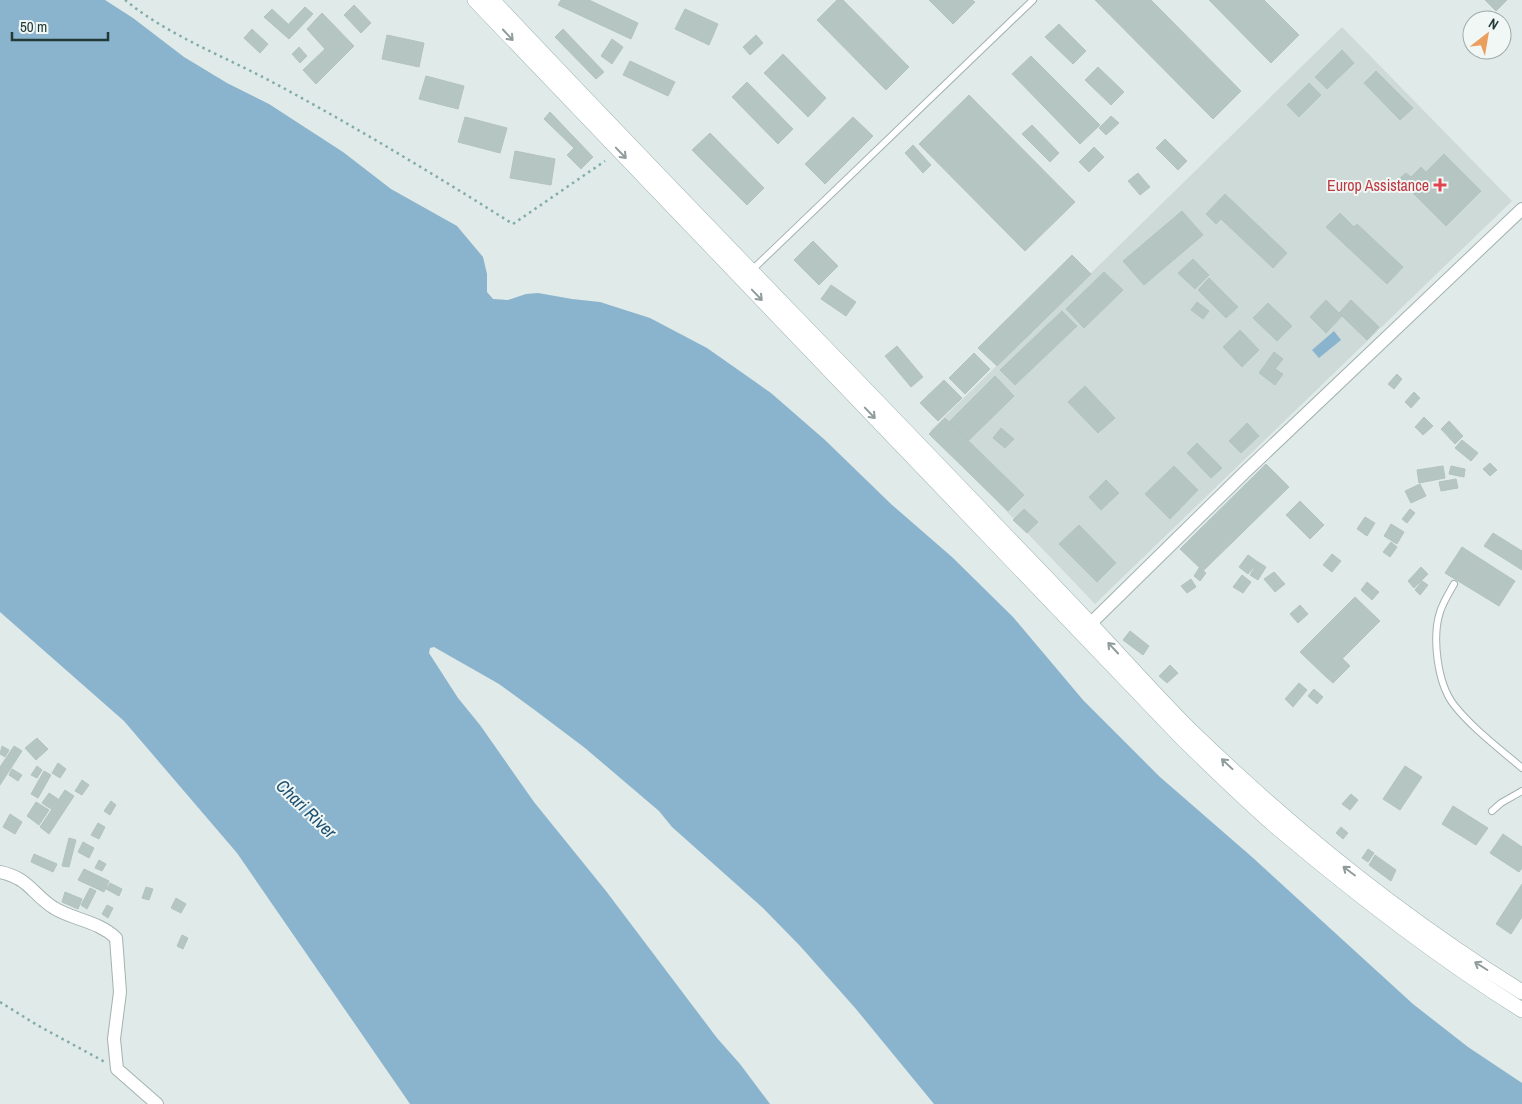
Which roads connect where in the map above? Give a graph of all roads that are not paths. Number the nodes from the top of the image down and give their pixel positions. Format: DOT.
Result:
graph roads {
  1 [pos="475,0"];
  2 [pos="492,0"];
  3 [pos="1033,0"];
  4 [pos="1522,209"];
  5 [pos="746,275"];
  6 [pos="1454,584"];
  7 [pos="1085,628"];
  8 [pos="1522,768"];
  9 [pos="1522,791"];
  10 [pos="1492,811"];
  11 [pos="0,872"];
  12 [pos="1522,992"];
  13 [pos="1522,1010"];
  14 [pos="157,1104"];
  1 -- 5 [label="main road, one-way"];
  2 -- 5 [label="main road"];
  3 -- 5 [label="lane"];
  4 -- 7 [label="street"];
  5 -- 7 [label="main road"];
  6 -- 8 [label="lane"];
  12 -- 7 [label="main road, one-way"];
  7 -- 13 [label="main road"];
  9 -- 10 [label="lane"];
  11 -- 14 [label="street"];
}
